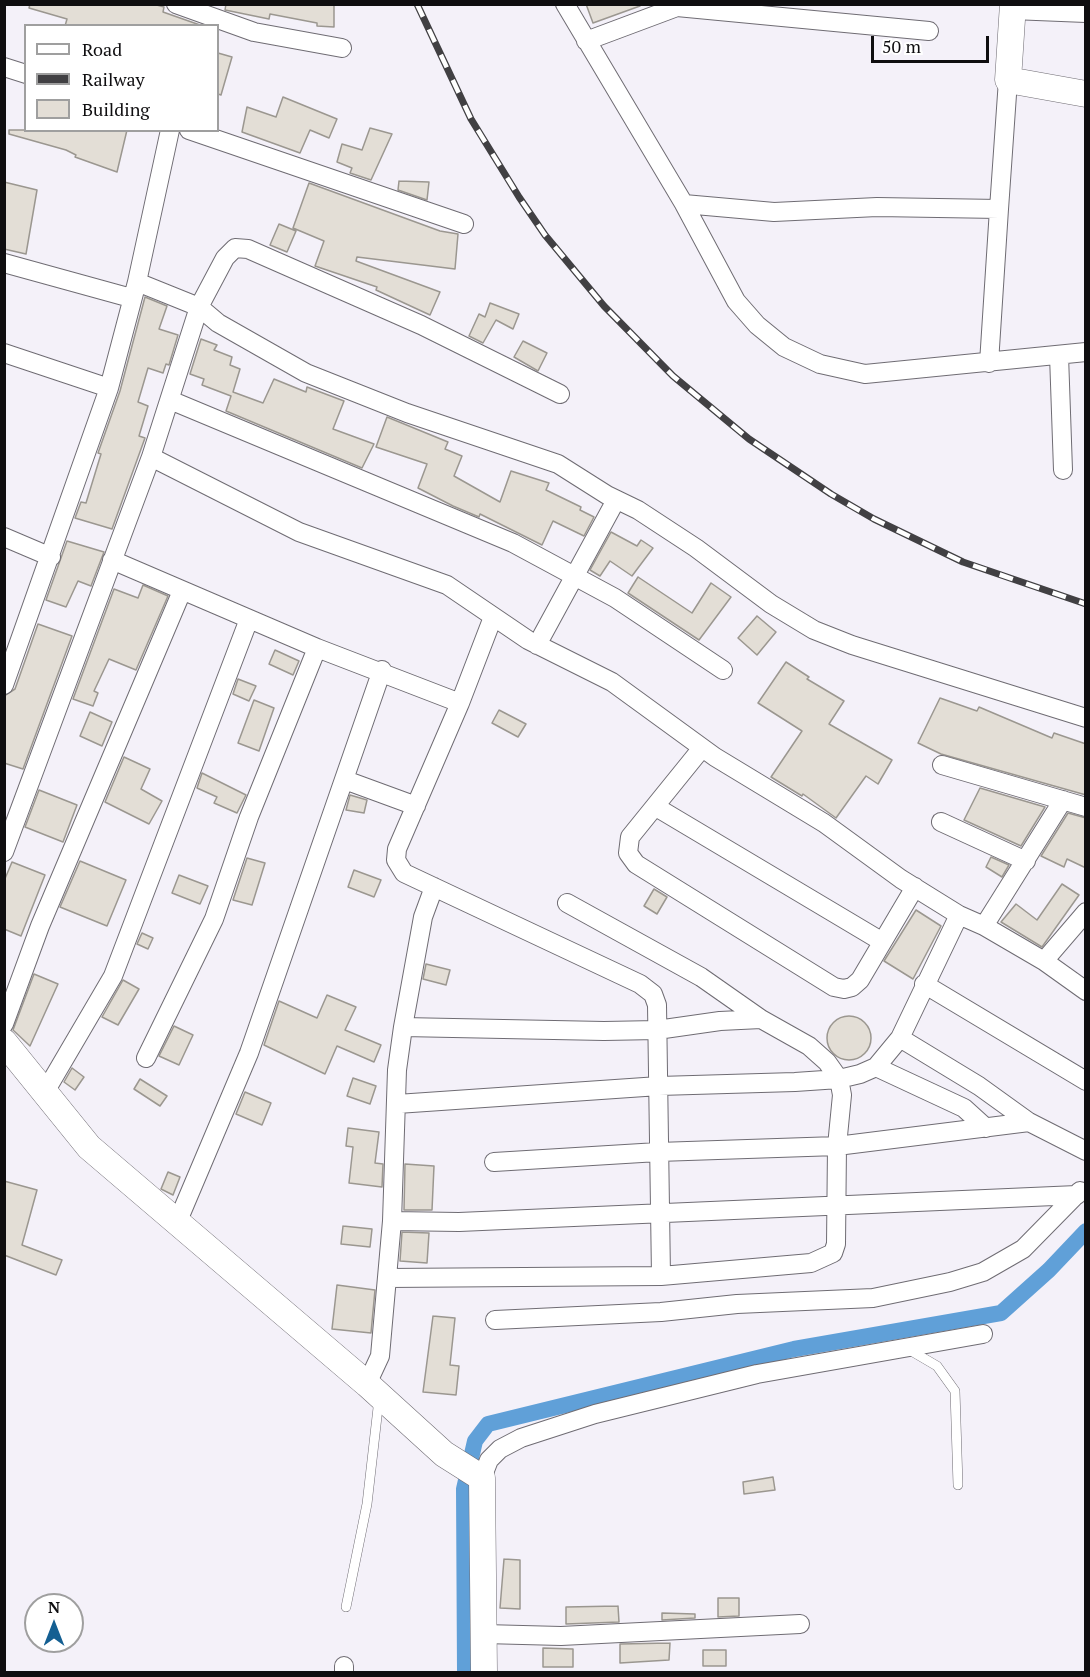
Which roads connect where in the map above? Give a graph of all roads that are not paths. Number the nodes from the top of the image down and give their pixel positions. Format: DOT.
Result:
graph roads {
  1 [pos="565,4"];
  2 [pos="1013,7"];
  3 [pos="188,11"];
  4 [pos="1086,13"];
  5 [pos="929,31"];
  6 [pos="586,41"];
  7 [pos="342,48"];
  8 [pos="4,67"];
  9 [pos="24,73"];
  10 [pos="1008,80"];
  11 [pos="1086,94"];
  12 [pos="170,132"];
  13 [pos="195,132"];
  14 [pos="684,204"];
  15 [pos="999,209"];
  16 [pos="464,224"];
  17 [pos="4,263"];
  18 [pos="134,290"];
  19 [pos="199,307"];
  20 [pos="1086,352"];
  21 [pos="4,353"];
  22 [pos="1059,355"];
  23 [pos="989,363"];
  24 [pos="109,388"];
  25 [pos="560,394"];
  26 [pos="170,400"];
  27 [pos="151,457"];
  28 [pos="1063,470"];
  29 [pos="616,500"];
  30 [pos="4,537"];
  31 [pos="51,557"];
  32 [pos="112,560"];
  33 [pos="575,576"];
  34 [pos="182,591"];
  35 [pos="493,618"];
  36 [pos="249,619"];
  37 [pos="537,645"];
  38 [pos="317,648"];
  39 [pos="382,670"];
  40 [pos="723,670"];
  41 [pos="4,685"];
  42 [pos="460,703"];
  43 [pos="1086,718"];
  44 [pos="702,748"];
  45 [pos="942,765"];
  46 [pos="345,780"];
  47 [pos="1063,800"];
  48 [pos="416,806"];
  49 [pos="656,807"];
  50 [pos="1086,807"];
  51 [pos="941,822"];
  52 [pos="4,852"];
  53 [pos="1026,861"];
  54 [pos="434,887"];
  55 [pos="915,887"];
  56 [pos="567,903"];
  57 [pos="1086,912"];
  58 [pos="959,915"];
  59 [pos="984,926"];
  60 [pos="881,941"];
  61 [pos="1044,961"];
  62 [pos="924,984"];
  63 [pos="1086,991"];
  64 [pos="761,1019"];
  65 [pos="402,1027"];
  66 [pos="657,1030"];
  67 [pos="900,1038"];
  68 [pos="6,1043"];
  69 [pos="147,1058"];
  70 [pos="876,1066"];
  71 [pos="839,1078"];
  72 [pos="1086,1081"];
  73 [pos="659,1086"];
  74 [pos="45,1092"];
  75 [pos="397,1104"];
  76 [pos="1029,1122"];
  77 [pos="986,1128"];
  78 [pos="837,1146"];
  79 [pos="1086,1151"];
  80 [pos="658,1152"];
  81 [pos="494,1162"];
  82 [pos="1081,1190"];
  83 [pos="837,1205"];
  84 [pos="659,1214"];
  85 [pos="392,1221"];
  86 [pos="177,1223"];
  87 [pos="661,1276"];
  88 [pos="387,1278"];
  89 [pos="495,1320"];
  90 [pos="982,1334"];
  91 [pos="906,1347"];
  92 [pos="373,1390"];
  93 [pos="472,1471"];
  94 [pos="958,1485"];
  95 [pos="346,1607"];
  96 [pos="800,1624"];
  97 [pos="484,1634"];
  98 [pos="484,1672"];
  1 -- 6 [label="street"];
  2 -- 4 [label="street"];
  2 -- 10 [label="main road"];
  3 -- 7 [label="street"];
  5 -- 6 [label="street"];
  6 -- 14 [label="street"];
  8 -- 9 [label="street"];
  10 -- 11 [label="main road"];
  10 -- 15 [label="street"];
  12 -- 18 [label="street"];
  13 -- 16 [label="street"];
  14 -- 15 [label="street"];
  14 -- 23 [label="street"];
  15 -- 23 [label="street"];
  17 -- 18 [label="street"];
  18 -- 19 [label="street"];
  18 -- 24 [label="street"];
  19 -- 25 [label="street"];
  19 -- 26 [label="street"];
  19 -- 29 [label="street"];
  20 -- 22 [label="street"];
  21 -- 24 [label="street"];
  22 -- 23 [label="street"];
  22 -- 28 [label="street"];
  24 -- 31 [label="street"];
  26 -- 27 [label="street"];
  26 -- 33 [label="street"];
  27 -- 32 [label="street"];
  27 -- 35 [label="street"];
  29 -- 33 [label="street"];
  29 -- 43 [label="street"];
  30 -- 31 [label="street"];
  31 -- 41 [label="street"];
  32 -- 34 [label="street"];
  32 -- 52 [label="street"];
  33 -- 37 [label="street"];
  33 -- 40 [label="street"];
  34 -- 36 [label="street"];
  34 -- 68 [label="street"];
  35 -- 37 [label="street"];
  35 -- 42 [label="street"];
  36 -- 38 [label="street"];
  36 -- 74 [label="street"];
  37 -- 44 [label="street"];
  38 -- 39 [label="street"];
  38 -- 69 [label="street"];
  39 -- 42 [label="street"];
  39 -- 46 [label="street"];
  42 -- 48 [label="street"];
  44 -- 49 [label="street"];
  44 -- 55 [label="street"];
  45 -- 47 [label="street"];
  46 -- 48 [label="street"];
  46 -- 86 [label="street"];
  47 -- 50 [label="street"];
  47 -- 53 [label="street"];
  48 -- 54 [label="street"];
  49 -- 60 [label="street"];
  49 -- 60 [label="street"];
  51 -- 53 [label="street"];
  53 -- 59 [label="street"];
  54 -- 65 [label="street"];
  54 -- 66 [label="street"];
  55 -- 58 [label="street"];
  55 -- 60 [label="street"];
  56 -- 64 [label="street"];
  57 -- 61 [label="street"];
  58 -- 59 [label="street"];
  58 -- 62 [label="street"];
  59 -- 61 [label="street"];
  61 -- 63 [label="street"];
  62 -- 67 [label="street"];
  62 -- 72 [label="street"];
  64 -- 66 [label="street"];
  64 -- 71 [label="street"];
  65 -- 66 [label="street"];
  65 -- 75 [label="street"];
  66 -- 73 [label="street"];
  67 -- 70 [label="street"];
  67 -- 76 [label="street"];
  68 -- 74 [label="main road"];
  70 -- 71 [label="street"];
  70 -- 77 [label="street"];
  71 -- 73 [label="street"];
  71 -- 78 [label="street"];
  73 -- 75 [label="street"];
  73 -- 80 [label="street"];
  74 -- 86 [label="main road"];
  75 -- 85 [label="street"];
  76 -- 77 [label="street"];
  76 -- 79 [label="street"];
  77 -- 78 [label="street"];
  78 -- 80 [label="street"];
  78 -- 83 [label="street"];
  80 -- 81 [label="street"];
  80 -- 84 [label="street"];
  82 -- 83 [label="street"];
  82 -- 89 [label="street"];
  83 -- 84 [label="street"];
  83 -- 87 [label="street"];
  84 -- 85 [label="street"];
  84 -- 87 [label="street"];
  85 -- 88 [label="street"];
  86 -- 92 [label="main road"];
  87 -- 88 [label="street"];
  88 -- 92 [label="street"];
  90 -- 91 [label="street"];
  91 -- 93 [label="street"];
  91 -- 94 [label="lane"];
  92 -- 93 [label="main road"];
  92 -- 95 [label="lane"];
  93 -- 97 [label="main road"];
  96 -- 97 [label="street"];
  97 -- 98 [label="main road"];
}
